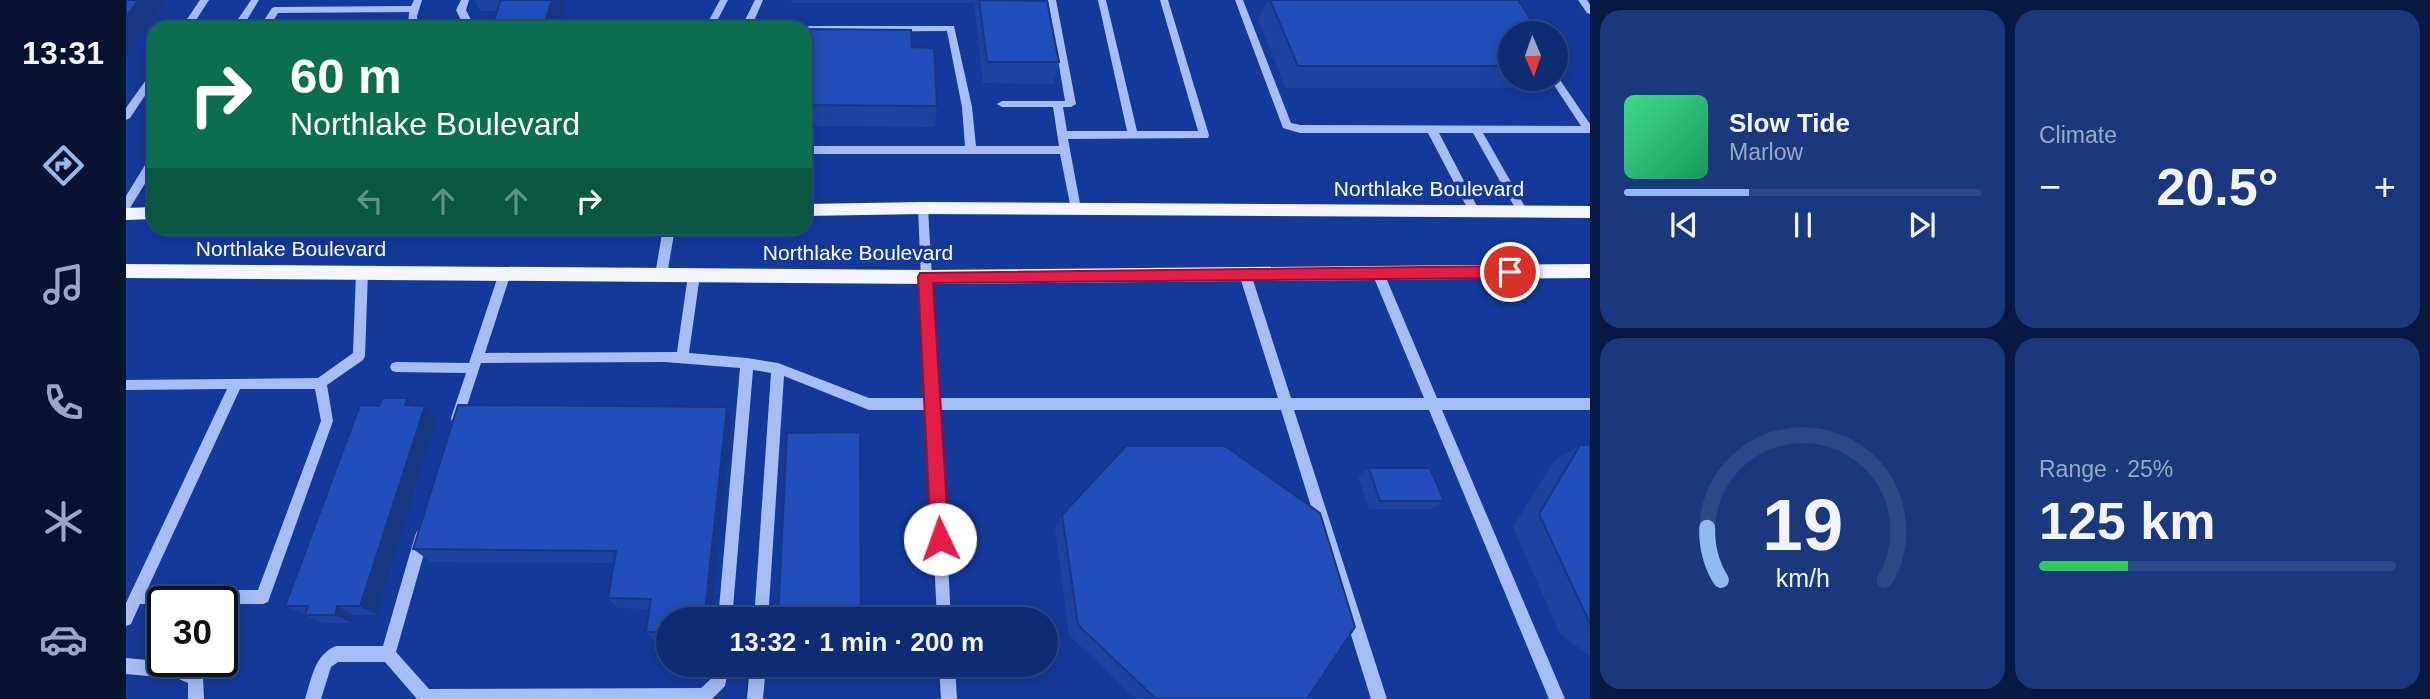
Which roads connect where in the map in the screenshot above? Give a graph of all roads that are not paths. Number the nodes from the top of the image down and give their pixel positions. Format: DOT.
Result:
graph roads {
  1 [pos="205,0"];
  2 [pos="255,0"];
  3 [pos="465,0"];
  4 [pos="724,0"];
  5 [pos="759,0"];
  6 [pos="1052,0"];
  7 [pos="1102,0"];
  8 [pos="1164,0"];
  9 [pos="1239,0"];
  10 [pos="1582,0"];
  11 [pos="416,5"];
  12 [pos="1590,11"];
  13 [pos="191,21"];
  14 [pos="242,21"];
  15 [pos="268,21"];
  16 [pos="466,21"];
  17 [pos="712,21"];
  18 [pos="749,21"];
  19 [pos="812,29"];
  20 [pos="147,85"];
  21 [pos="1563,91"];
  22 [pos="1057,103"];
  23 [pos="1002,104"];
  24 [pos="126,116"];
  25 [pos="1432,130"];
  26 [pos="1476,130"];
  27 [pos="1062,135"];
  28 [pos="1133,135"];
  29 [pos="812,150"];
  30 [pos="971,150"];
  31 [pos="1065,150"];
  32 [pos="147,171"];
  33 [pos="126,205"];
  34 [pos="923,208"];
  35 [pos="1076,209"];
  36 [pos="812,210"];
  37 [pos="1475,212"];
  38 [pos="1523,212"];
  39 [pos="1590,212"];
  40 [pos="126,214"];
  41 [pos="147,214"];
  42 [pos="667,235"];
  43 [pos="126,271"];
  44 [pos="1590,271"];
  45 [pos="362,272"];
  46 [pos="506,273"];
  47 [pos="1378,273"];
  48 [pos="1245,274"];
  49 [pos="661,275"];
  50 [pos="694,275"];
  51 [pos="926,277"];
  52 [pos="682,359"];
  53 [pos="477,363"];
  54 [pos="747,363"];
  55 [pos="396,368"];
  56 [pos="778,368"];
  57 [pos="320,383"];
  58 [pos="236,384"];
  59 [pos="126,385"];
  60 [pos="1285,403"];
  61 [pos="933,404"];
  62 [pos="1433,404"];
  63 [pos="1590,404"];
  64 [pos="451,434"];
  65 [pos="425,525"];
  66 [pos="136,597"];
  67 [pos="726,607"];
  68 [pos="762,607"];
  69 [pos="943,607"];
  70 [pos="126,619"];
  71 [pos="388,654"];
  72 [pos="126,666"];
  73 [pos="720,677"];
  74 [pos="757,677"];
  75 [pos="948,677"];
  76 [pos="195,699"];
  77 [pos="313,699"];
  78 [pos="755,699"];
  79 [pos="949,699"];
  80 [pos="1379,699"];
  81 [pos="1557,699"];
  1 -- 13 [label="street"];
  2 -- 14 [label="street"];
  3 -- 16 [label="street"];
  4 -- 17 [label="street"];
  5 -- 18 [label="street"];
  6 -- 22 [label="street"];
  7 -- 28 [label="street"];
  8 -- 28 [label="street"];
  9 -- 25 [label="street"];
  10 -- 12 [label="street"];
  11 -- 15 [label="street"];
  19 -- 30 [label="street"];
  20 -- 24 [label="street"];
  21 -- 26 [label="street"];
  22 -- 23 [label="street"];
  22 -- 27 [label="street"];
  25 -- 26 [label="street"];
  25 -- 37 [label="street"];
  26 -- 38 [label="street"];
  27 -- 28 [label="street"];
  27 -- 31 [label="street"];
  29 -- 30 [label="street"];
  30 -- 31 [label="street"];
  31 -- 35 [label="street"];
  32 -- 33 [label="street"];
  34 -- 35 [label="main road, Northlake Boulevard"];
  34 -- 36 [label="main road, Northlake Boulevard"];
  34 -- 51 [label="street"];
  35 -- 37 [label="main road, Northlake Boulevard"];
  37 -- 38 [label="main road, Northlake Boulevard"];
  38 -- 39 [label="main road, Northlake Boulevard"];
  40 -- 41 [label="main road"];
  42 -- 49 [label="street"];
  43 -- 45 [label="main road, Northlake Boulevard"];
  44 -- 47 [label="main road, Northlake Boulevard"];
  45 -- 46 [label="main road, Northlake Boulevard"];
  45 -- 57 [label="street"];
  46 -- 49 [label="main road, Northlake Boulevard"];
  46 -- 53 [label="street"];
  47 -- 48 [label="main road, Northlake Boulevard"];
  47 -- 62 [label="street"];
  48 -- 51 [label="main road, Northlake Boulevard"];
  48 -- 60 [label="street"];
  49 -- 50 [label="main road, Northlake Boulevard"];
  50 -- 51 [label="main road, Northlake Boulevard"];
  50 -- 52 [label="street"];
  51 -- 61 [label="street"];
  52 -- 53 [label="street"];
  52 -- 54 [label="street"];
  53 -- 55 [label="street"];
  53 -- 64 [label="street"];
  54 -- 56 [label="street"];
  54 -- 67 [label="street"];
  56 -- 61 [label="street"];
  56 -- 68 [label="street"];
  57 -- 58 [label="street"];
  57 -- 66 [label="street"];
  58 -- 59 [label="street"];
  58 -- 66 [label="street"];
  60 -- 61 [label="street"];
  60 -- 62 [label="street"];
  60 -- 80 [label="street"];
  61 -- 69 [label="street"];
  62 -- 63 [label="street"];
  62 -- 81 [label="street"];
  65 -- 71 [label="street"];
  66 -- 70 [label="street"];
  71 -- 73 [label="street"];
  71 -- 77 [label="street"];
  72 -- 76 [label="street"];
  74 -- 78 [label="street"];
  75 -- 79 [label="street"];
}
